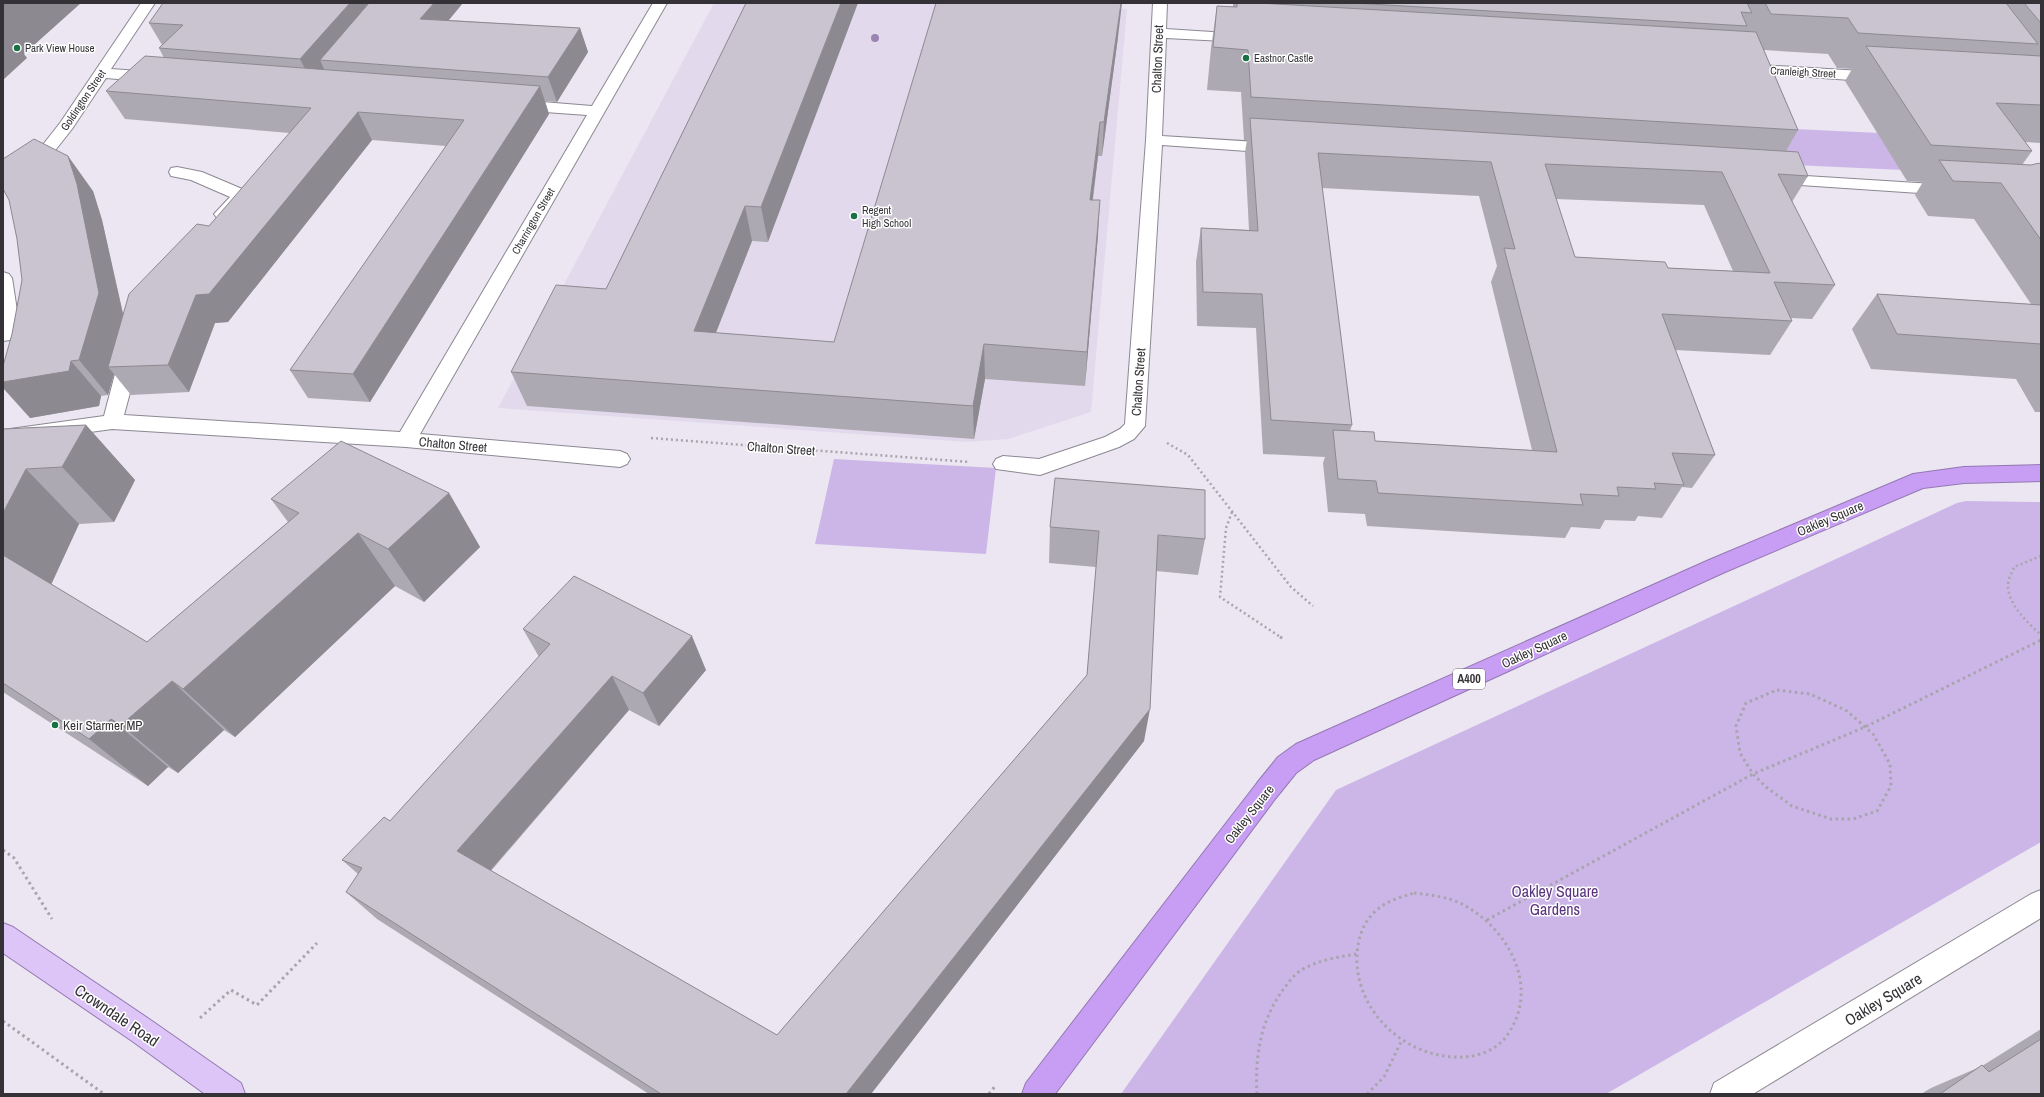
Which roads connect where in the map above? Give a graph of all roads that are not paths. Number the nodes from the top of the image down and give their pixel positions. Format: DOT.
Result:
graph roads {
  1 [pos="148,3"];
  2 [pos="660,3"];
  3 [pos="1160,3"];
  4 [pos="1158,33"];
  5 [pos="1254,39"];
  6 [pos="1730,68"];
  7 [pos="101,73"];
  8 [pos="1894,78"];
  9 [pos="170,79"];
  10 [pos="504,104"];
  11 [pos="597,111"];
  12 [pos="1154,140"];
  13 [pos="1286,148"];
  14 [pos="177,172"];
  15 [pos="1757,178"];
  16 [pos="3,180"];
  17 [pos="1964,191"];
  18 [pos="210,230"];
  19 [pos="3,278"];
  20 [pos="3,335"];
  21 [pos="134,342"];
  22 [pos="112,422"];
  23 [pos="3,437"];
  24 [pos="406,440"];
  25 [pos="620,459"];
  26 [pos="1003,464"];
  27 [pos="2041,473"];
  28 [pos="2041,903"];
  29 [pos="3,937"];
  30 [pos="230,1094"];
  31 [pos="1037,1094"];
  32 [pos="1725,1094"];
  1 -- 7 [label="street, Goldington Street"];
  2 -- 11 [label="street, Charrington Street"];
  3 -- 4 [label="street, Chalton Street"];
  4 -- 5 [label="street"];
  4 -- 12 [label="street, Chalton Street"];
  6 -- 8 [label="street, Cranleigh Street"];
  7 -- 9 [label="street"];
  7 -- 16 [label="street, Goldington Street"];
  10 -- 11 [label="street"];
  11 -- 24 [label="street, Charrington Street"];
  12 -- 13 [label="street"];
  12 -- 26 [label="street, Chalton Street"];
  14 -- 18 [label="street"];
  15 -- 17 [label="street"];
  19 -- 20 [label="street"];
  21 -- 22 [label="street"];
  22 -- 23 [label="street, Chalton Street"];
  22 -- 24 [label="street, Chalton Street"];
  24 -- 25 [label="street, Chalton Street"];
  27 -- 31 [label="highway, Oakley Square / A400"];
  28 -- 32 [label="street, Oakley Square"];
  29 -- 30 [label="main road, Crowndale Road"];
}
